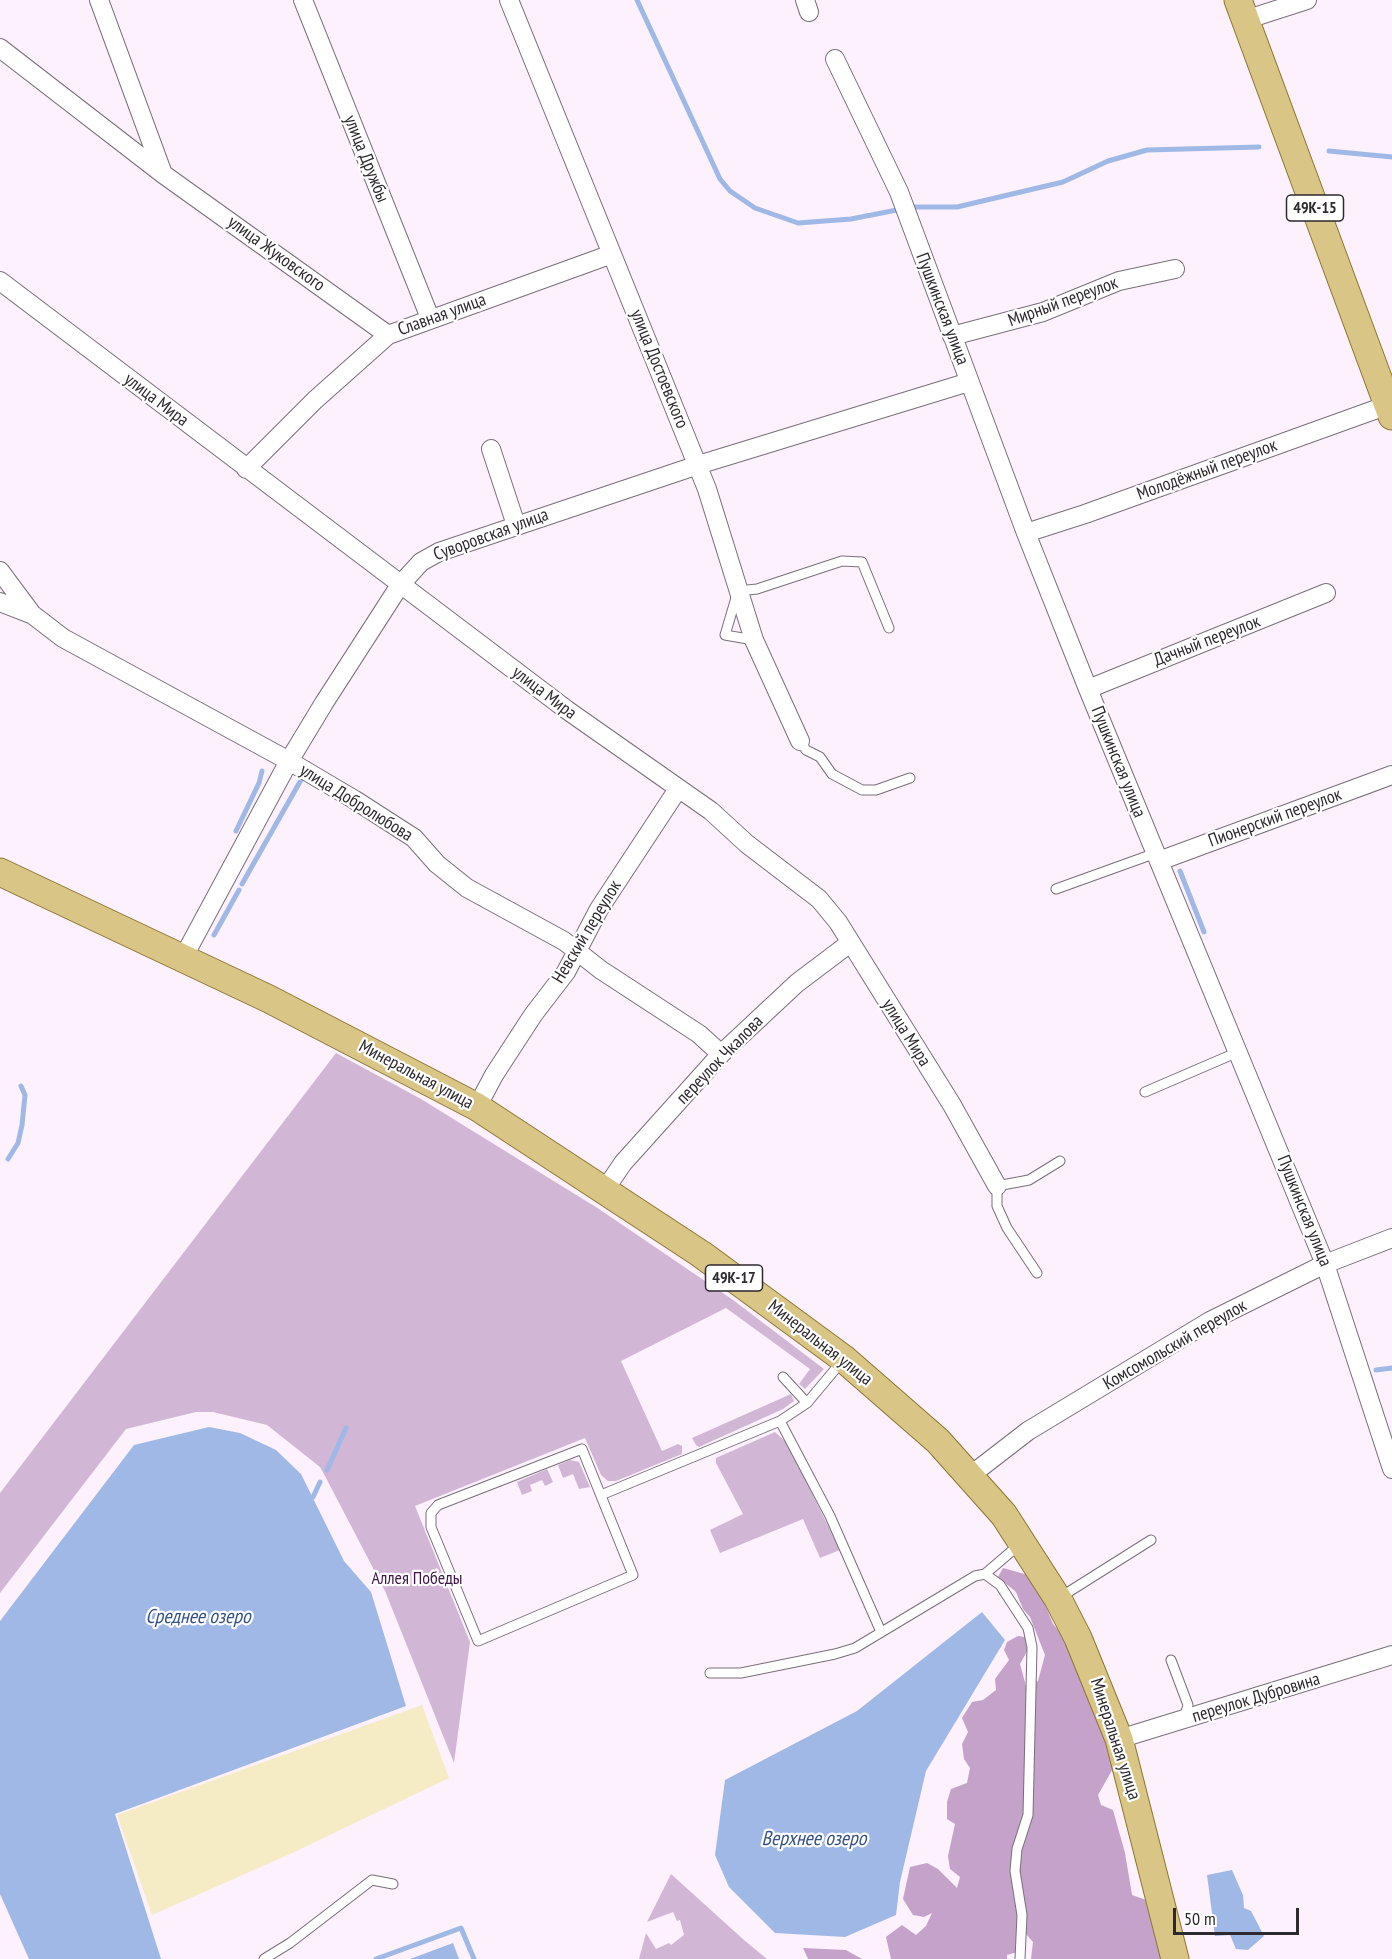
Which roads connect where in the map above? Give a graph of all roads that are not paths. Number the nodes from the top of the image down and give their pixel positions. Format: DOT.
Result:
graph roads {
  1 [pos="99,0"];
  2 [pos="303,0"];
  3 [pos="509,0"];
  4 [pos="1307,0"];
  5 [pos="1241,10"];
  6 [pos="0,48"];
  7 [pos="835,59"];
  8 [pos="164,174"];
  9 [pos="612,254"];
  10 [pos="1175,269"];
  11 [pos="0,281"];
  12 [pos="430,318"];
  13 [pos="388,335"];
  14 [pos="952,336"];
  15 [pos="1384,372"];
  16 [pos="969,382"];
  17 [pos="1390,410"];
  18 [pos="491,449"];
  19 [pos="698,465"];
  20 [pos="246,469"];
  21 [pos="516,525"];
  22 [pos="1026,533"];
  23 [pos="0,571"];
  24 [pos="400,585"];
  25 [pos="738,591"];
  26 [pos="1326,593"];
  27 [pos="0,602"];
  28 [pos="33,615"];
  29 [pos="889,628"];
  30 [pos="754,640"];
  31 [pos="1088,689"];
  32 [pos="800,741"];
  33 [pos="289,761"];
  34 [pos="1392,775"];
  35 [pos="910,778"];
  36 [pos="678,789"];
  37 [pos="1157,857"];
  38 [pos="0,872"];
  39 [pos="1056,889"];
  40 [pos="850,944"];
  41 [pos="577,952"];
  42 [pos="183,958"];
  43 [pos="1238,1052"];
  44 [pos="722,1054"];
  45 [pos="1145,1092"];
  46 [pos="477,1107"];
  47 [pos="1060,1161"];
  48 [pos="997,1186"];
  49 [pos="603,1191"];
  50 [pos="1392,1238"];
  51 [pos="1325,1264"];
  52 [pos="1037,1273"];
  53 [pos="844,1359"];
  54 [pos="783,1377"];
  55 [pos="807,1402"];
  56 [pos="780,1421"];
  57 [pos="1385,1426"];
  58 [pos="1392,1469"];
  59 [pos="971,1475"];
  60 [pos="601,1495"];
  61 [pos="1151,1540"];
  62 [pos="1023,1542"];
  63 [pos="985,1574"];
  64 [pos="1058,1599"];
  65 [pos="881,1632"];
  66 [pos="1392,1655"];
  67 [pos="1171,1659"];
  68 [pos="710,1673"];
  69 [pos="1184,1720"];
  70 [pos="1119,1739"];
  71 [pos="393,1884"];
  72 [pos="264,1959"];
  73 [pos="1020,1959"];
  74 [pos="1175,1959"];
  1 -- 8 [label="street"];
  2 -- 12 [label="street, улица Дружбы"];
  3 -- 9 [label="street, улица Достоевского"];
  4 -- 5 [label="street"];
  5 -- 15 [label="main road, 49К-15"];
  6 -- 8 [label="street, улица Жуковского"];
  7 -- 14 [label="street, Пушкинская улица"];
  8 -- 13 [label="street, улица Жуковского"];
  9 -- 12 [label="street, Славная улица"];
  9 -- 19 [label="street, улица Достоевского"];
  10 -- 14 [label="street, Мирный переулок"];
  11 -- 20 [label="street, улица Мира"];
  12 -- 13 [label="street, Славная улица"];
  13 -- 20 [label="street, Славная улица"];
  14 -- 16 [label="street, Пушкинская улица"];
  15 -- 17 [label="main road, 49К-15"];
  16 -- 19 [label="street, Суворовская улица"];
  16 -- 22 [label="street, Пушкинская улица"];
  17 -- 22 [label="street, Молодёжный переулок"];
  18 -- 21 [label="street"];
  19 -- 21 [label="street, Суворовская улица"];
  19 -- 25 [label="street, улица Достоевского"];
  20 -- 24 [label="street, улица Мира"];
  21 -- 24 [label="street, Суворовская улица"];
  22 -- 31 [label="street, Пушкинская улица"];
  23 -- 28 [label="street, улица Добролюбова"];
  24 -- 33 [label="street, Суворовская улица"];
  24 -- 36 [label="street, улица Мира"];
  25 -- 29 [label="lane"];
  25 -- 30 [label="street, улица Достоевского"];
  25 -- 30 [label="lane"];
  26 -- 31 [label="street, Дачный переулок"];
  27 -- 28 [label="street, улица Добролюбова"];
  28 -- 33 [label="street, улица Добролюбова"];
  30 -- 32 [label="street, улица Достоевского"];
  31 -- 37 [label="street, Пушкинская улица"];
  32 -- 35 [label="lane"];
  33 -- 41 [label="street, улица Добролюбова"];
  33 -- 42 [label="street, Суворовская улица"];
  34 -- 37 [label="street, Пионерский переулок"];
  36 -- 40 [label="street, улица Мира"];
  36 -- 41 [label="street, Невский переулок"];
  37 -- 39 [label="lane"];
  37 -- 43 [label="street, Пушкинская улица"];
  38 -- 42 [label="main road, Минеральная улица / 49К-17"];
  40 -- 44 [label="street, переулок Чкалова"];
  40 -- 48 [label="street, улица Мира"];
  41 -- 44 [label="street, улица Добролюбова"];
  41 -- 46 [label="street, Невский переулок"];
  42 -- 46 [label="main road, Минеральная улица / 49К-17"];
  43 -- 45 [label="lane"];
  43 -- 51 [label="street, Пушкинская улица"];
  44 -- 49 [label="street, переулок Чкалова"];
  46 -- 49 [label="main road, Минеральная улица / 49К-17"];
  47 -- 48 [label="lane"];
  48 -- 52 [label="lane"];
  49 -- 53 [label="main road, Минеральная улица / 49К-17"];
  50 -- 51 [label="street, Комсомольский переулок"];
  51 -- 57 [label="street, Пушкинская улица"];
  51 -- 59 [label="street, Комсомольский переулок"];
  53 -- 55 [label="lane"];
  53 -- 59 [label="main road, Минеральная улица / 49К-17"];
  54 -- 55 [label="lane"];
  55 -- 56 [label="lane"];
  56 -- 60 [label="lane"];
  56 -- 65 [label="lane"];
  57 -- 58 [label="street, Пушкинская улица"];
  59 -- 62 [label="main road, Минеральная улица / 49К-17"];
  60 -- 60 [label="lane"];
  61 -- 64 [label="lane"];
  62 -- 63 [label="lane"];
  62 -- 64 [label="main road, Минеральная улица / 49К-17"];
  63 -- 65 [label="lane"];
  63 -- 73 [label="lane"];
  64 -- 70 [label="main road, Минеральная улица / 49К-17"];
  65 -- 68 [label="lane"];
  66 -- 69 [label="street, переулок Дубровина"];
  67 -- 69 [label="lane"];
  69 -- 70 [label="street, переулок Дубровина"];
  70 -- 74 [label="main road, Минеральная улица / 49К-17"];
  71 -- 72 [label="lane"];
}
